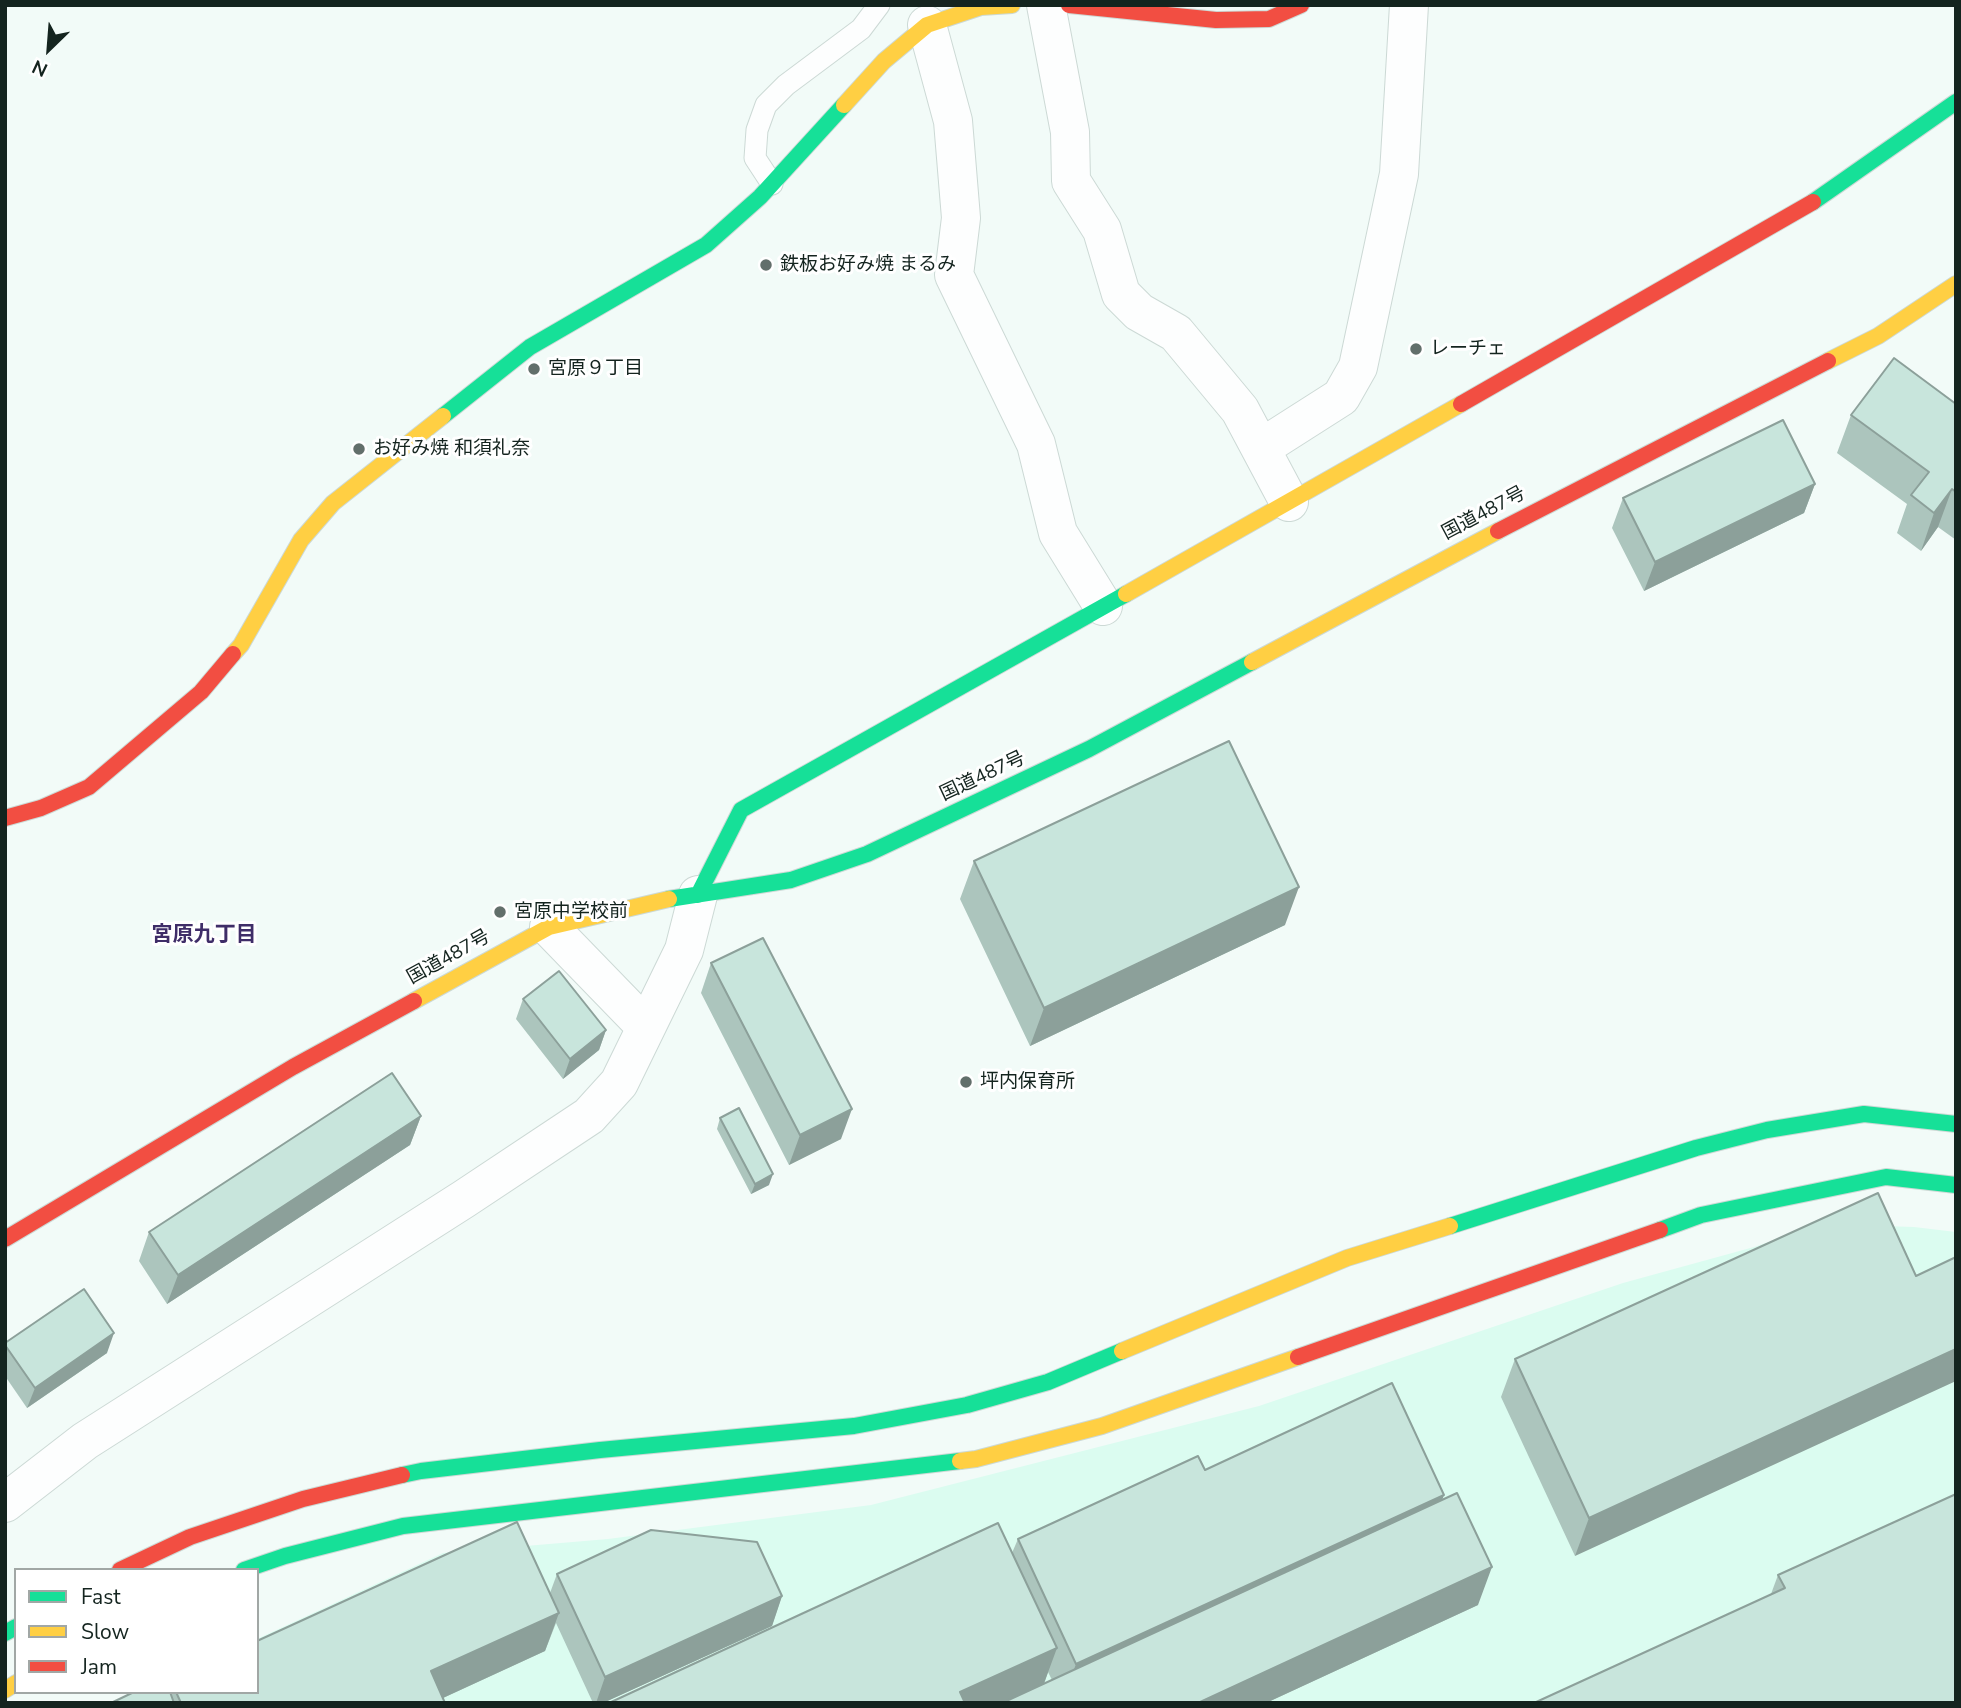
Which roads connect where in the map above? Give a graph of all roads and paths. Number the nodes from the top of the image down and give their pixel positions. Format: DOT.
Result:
graph roads {
  1 [pos="880,5"];
  2 [pos="1012,5"];
  3 [pos="1046,5"];
  4 [pos="1069,5"];
  5 [pos="1301,5"];
  6 [pos="1409,5"];
  7 [pos="927,25"];
  8 [pos="1956,103"];
  9 [pos="772,184"];
  10 [pos="1956,284"];
  11 [pos="1261,448"];
  12 [pos="1289,502"];
  13 [pos="1103,606"];
  14 [pos="5,818"];
  15 [pos="698,895"];
  16 [pos="550,927"];
  17 [pos="646,1027"];
  18 [pos="1956,1124"];
  19 [pos="1956,1185"];
  20 [pos="5,1239"];
  21 [pos="5,1503"];
  22 [pos="124,1568"];
  23 [pos="250,1568"];
  1 -- 9 [label="lane"];
  2 -- 7 [label="main road"];
  3 -- 11 [label="street"];
  4 -- 5 [label="main road"];
  6 -- 11 [label="street"];
  7 -- 9 [label="main road"];
  7 -- 13 [label="street"];
  8 -- 12 [label="main road"];
  9 -- 14 [label="main road"];
  10 -- 15 [label="main road, 国道487号"];
  11 -- 12 [label="street"];
  12 -- 13 [label="main road"];
  13 -- 15 [label="main road"];
  15 -- 16 [label="main road, 国道487号"];
  15 -- 17 [label="street"];
  16 -- 17 [label="street"];
  16 -- 20 [label="main road, 国道487号"];
  17 -- 21 [label="street"];
  18 -- 22 [label="main road"];
  19 -- 23 [label="main road"];
}
